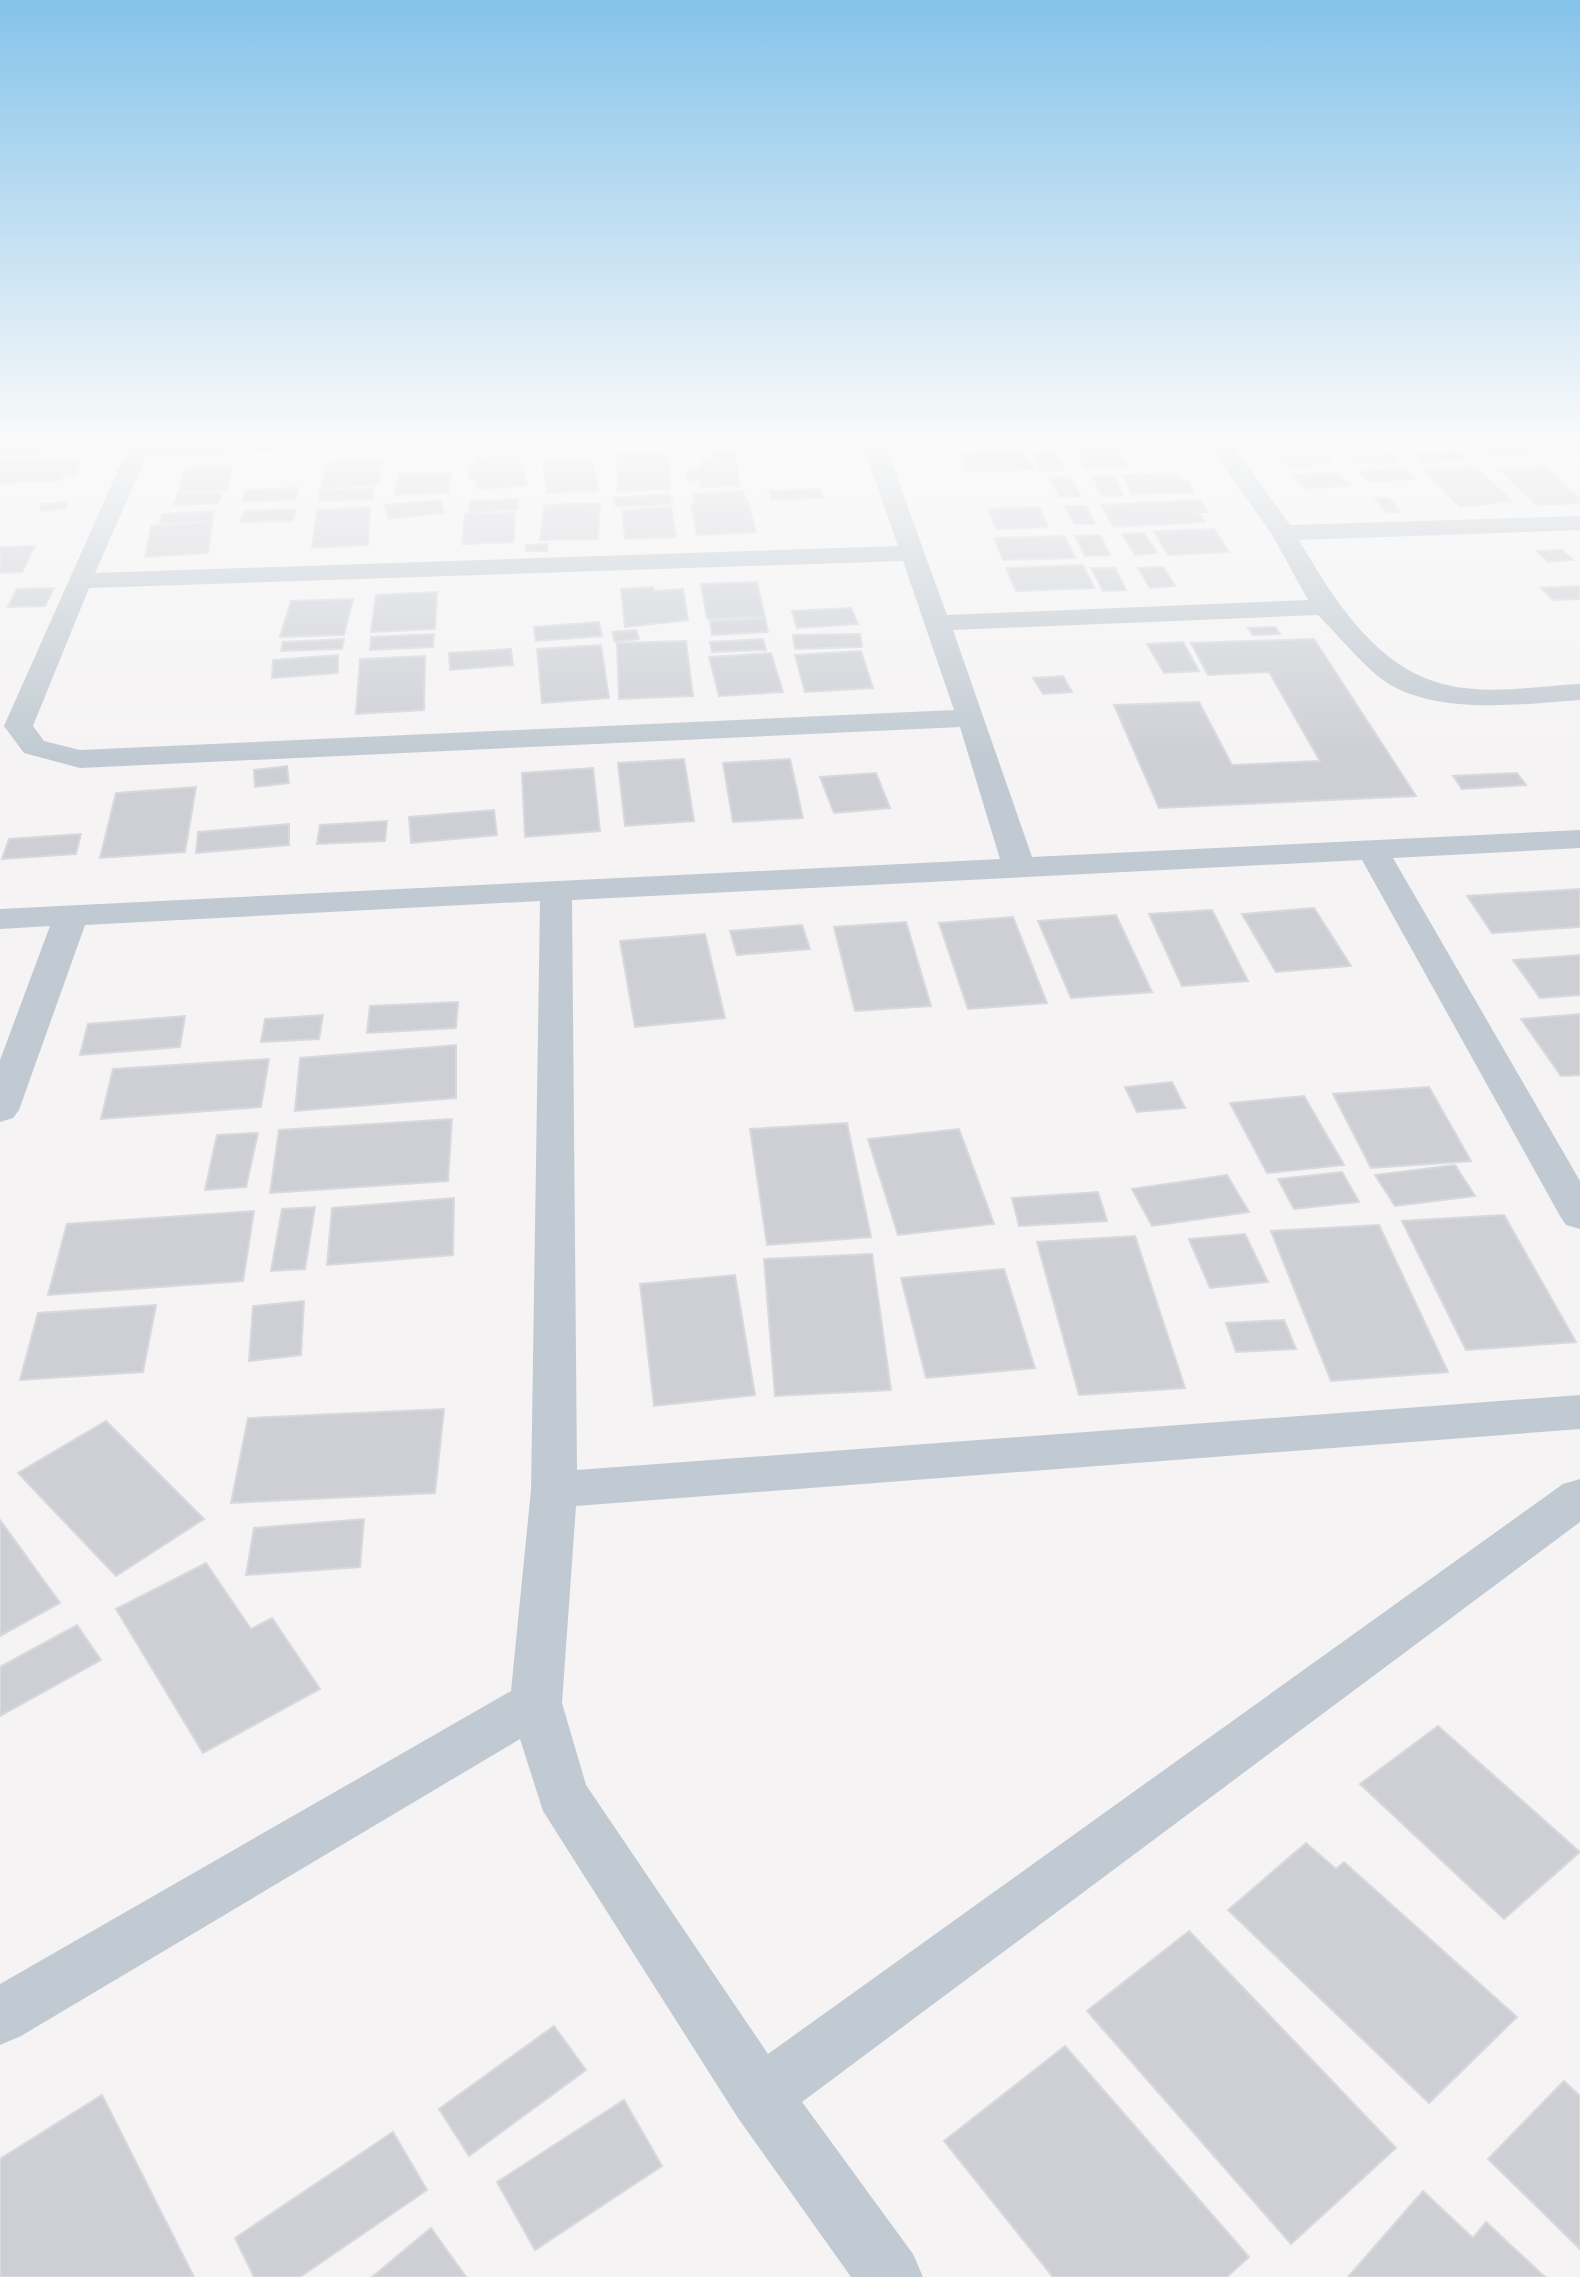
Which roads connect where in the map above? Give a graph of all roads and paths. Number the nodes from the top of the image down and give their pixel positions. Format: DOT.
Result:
graph roads {
  1 [pos="95,545"];
  2 [pos="907,545"];
  3 [pos="1290,545"];
  4 [pos="910,553"];
  5 [pos="79,581"];
  6 [pos="1325,607"];
  7 [pos="937,623"];
  8 [pos="1580,692"];
  9 [pos="971,718"];
  10 [pos="1580,839"];
  11 [pos="1373,851"];
  12 [pos="1019,867"];
  13 [pos="556,890"];
  14 [pos="71,916"];
  15 [pos="0,919"];
  16 [pos="0,1110"];
  17 [pos="1580,1216"];
  18 [pos="1580,1412"];
  19 [pos="554,1490"];
  20 [pos="1580,1497"];
  21 [pos="536,1703"];
  22 [pos="0,2016"];
  23 [pos="760,2096"];
  24 [pos="890,2277"];
  1 -- 5 [label="street"];
  2 -- 4 [label="street"];
  3 -- 6 [label="street"];
  4 -- 5 [label="street"];
  4 -- 7 [label="street"];
  5 -- 9 [label="street"];
  6 -- 7 [label="street"];
  6 -- 8 [label="street"];
  7 -- 9 [label="street"];
  9 -- 12 [label="street"];
  10 -- 11 [label="street"];
  11 -- 12 [label="street"];
  11 -- 17 [label="street"];
  12 -- 13 [label="street"];
  13 -- 14 [label="street"];
  13 -- 19 [label="street"];
  14 -- 15 [label="street"];
  14 -- 16 [label="street"];
  18 -- 19 [label="street"];
  19 -- 21 [label="street"];
  20 -- 23 [label="street"];
  21 -- 22 [label="street"];
  21 -- 23 [label="street"];
  23 -- 24 [label="street"];
}
